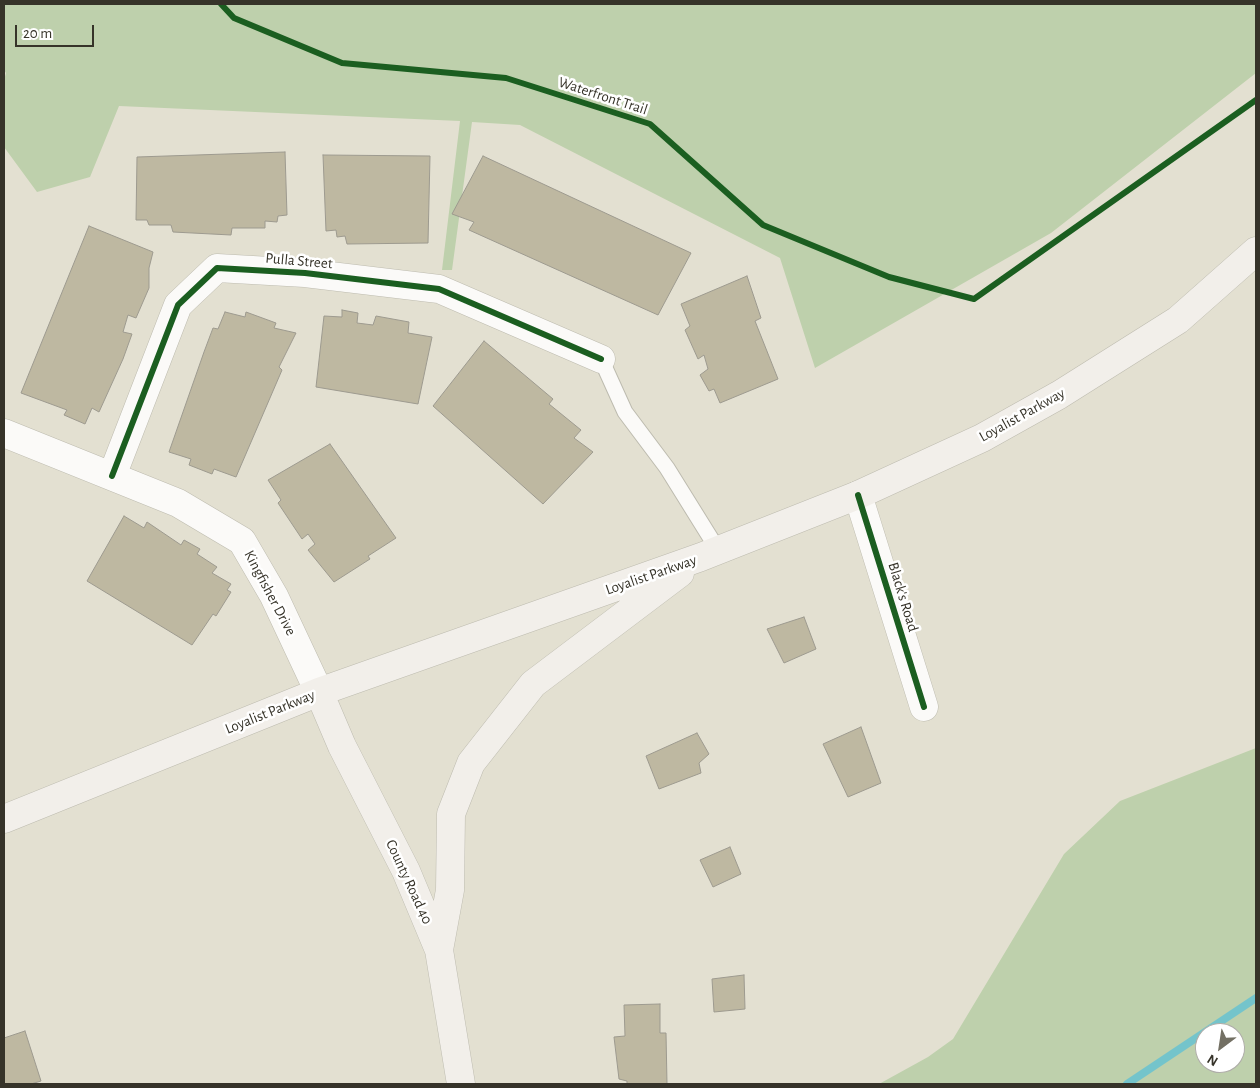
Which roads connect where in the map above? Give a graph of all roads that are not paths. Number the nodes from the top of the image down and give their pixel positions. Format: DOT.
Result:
graph roads {
  1 [pos="1256,251"];
  2 [pos="602,358"];
  3 [pos="4,433"];
  4 [pos="112,476"];
  5 [pos="858,495"];
  6 [pos="710,554"];
  7 [pos="319,692"];
  8 [pos="924,708"];
  9 [pos="4,819"];
  10 [pos="439,950"];
  11 [pos="461,1084"];
  1 -- 5 [label="main road, Loyalist Parkway"];
  2 -- 4 [label="street, Pulla Street"];
  2 -- 6 [label="lane"];
  3 -- 4 [label="street, Kingfisher Drive"];
  4 -- 7 [label="street, Kingfisher Drive"];
  5 -- 6 [label="main road, Loyalist Parkway"];
  5 -- 8 [label="street, Black's Road"];
  6 -- 7 [label="main road, Loyalist Parkway"];
  6 -- 10 [label="main road"];
  7 -- 9 [label="main road, Loyalist Parkway"];
  7 -- 10 [label="main road, County Road 40"];
  10 -- 11 [label="main road, County Road 40"];
}
